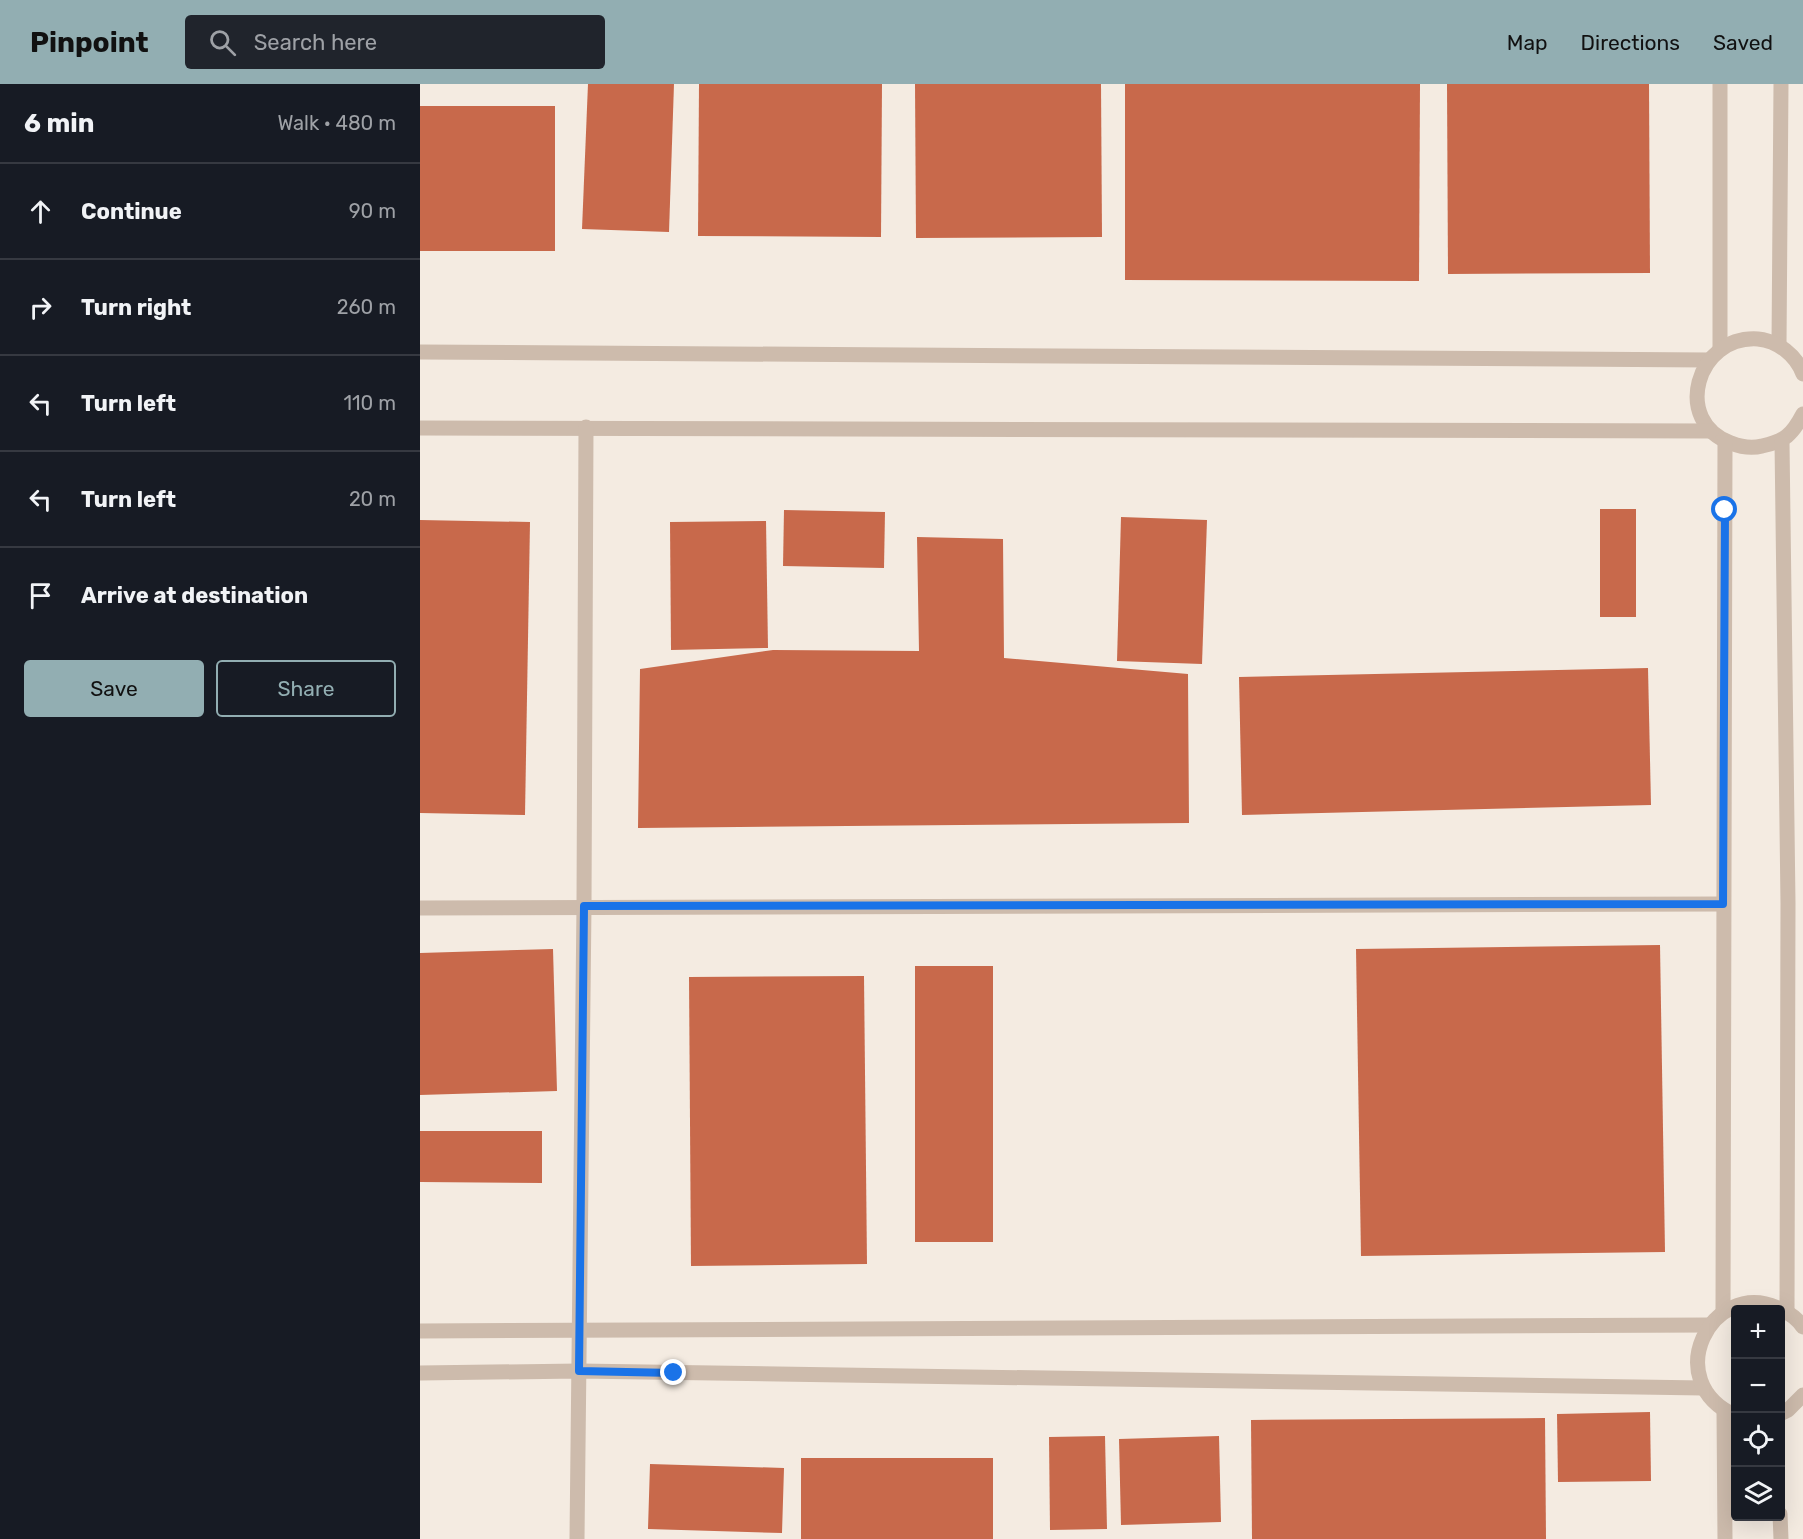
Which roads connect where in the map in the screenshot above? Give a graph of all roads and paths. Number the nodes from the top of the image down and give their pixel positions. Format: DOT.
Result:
graph roads {
  1 [pos="1720,84"];
  2 [pos="1781,84"];
  3 [pos="420,352"];
  4 [pos="1791,352"];
  5 [pos="1714,355"];
  6 [pos="1803,374"];
  7 [pos="1801,422"];
  8 [pos="420,428"];
  9 [pos="586,428"];
  10 [pos="1711,431"];
  11 [pos="1725,441"];
  12 [pos="1782,442"];
  13 [pos="1795,903"];
  14 [pos="1723,904"];
  15 [pos="584,906"];
  16 [pos="420,908"];
  17 [pos="1723,1312"];
  18 [pos="1787,1312"];
  19 [pos="1710,1325"];
  20 [pos="1803,1327"];
  21 [pos="579,1330"];
  22 [pos="420,1331"];
  23 [pos="579,1371"];
  24 [pos="420,1373"];
  25 [pos="1703,1388"];
  26 [pos="1803,1395"];
  27 [pos="1730,1413"];
  28 [pos="1782,1413"];
  29 [pos="1780,1521"];
  30 [pos="578,1539"];
  31 [pos="1725,1539"];
  32 [pos="1781,1539"];
  1 -- 5 [label="street"];
  2 -- 4 [label="street"];
  3 -- 5 [label="street"];
  4 -- 5 [label="street"];
  4 -- 6 [label="street"];
  5 -- 10 [label="street"];
  7 -- 12 [label="street"];
  8 -- 9 [label="street"];
  9 -- 10 [label="street"];
  9 -- 15 [label="street"];
  10 -- 11 [label="street"];
  11 -- 12 [label="street"];
  11 -- 14 [label="street"];
  12 -- 13 [label="street"];
  13 -- 18 [label="street"];
  14 -- 15 [label="street"];
  14 -- 17 [label="street"];
  15 -- 16 [label="street"];
  15 -- 21 [label="street"];
  17 -- 18 [label="street"];
  17 -- 19 [label="street"];
  18 -- 20 [label="street"];
  19 -- 21 [label="street"];
  19 -- 25 [label="street"];
  21 -- 22 [label="street"];
  21 -- 23 [label="street"];
  23 -- 24 [label="street"];
  23 -- 25 [label="street"];
  23 -- 30 [label="street"];
  25 -- 27 [label="street"];
  26 -- 28 [label="street"];
  27 -- 31 [label="street"];
  29 -- 32 [label="street"];
}
